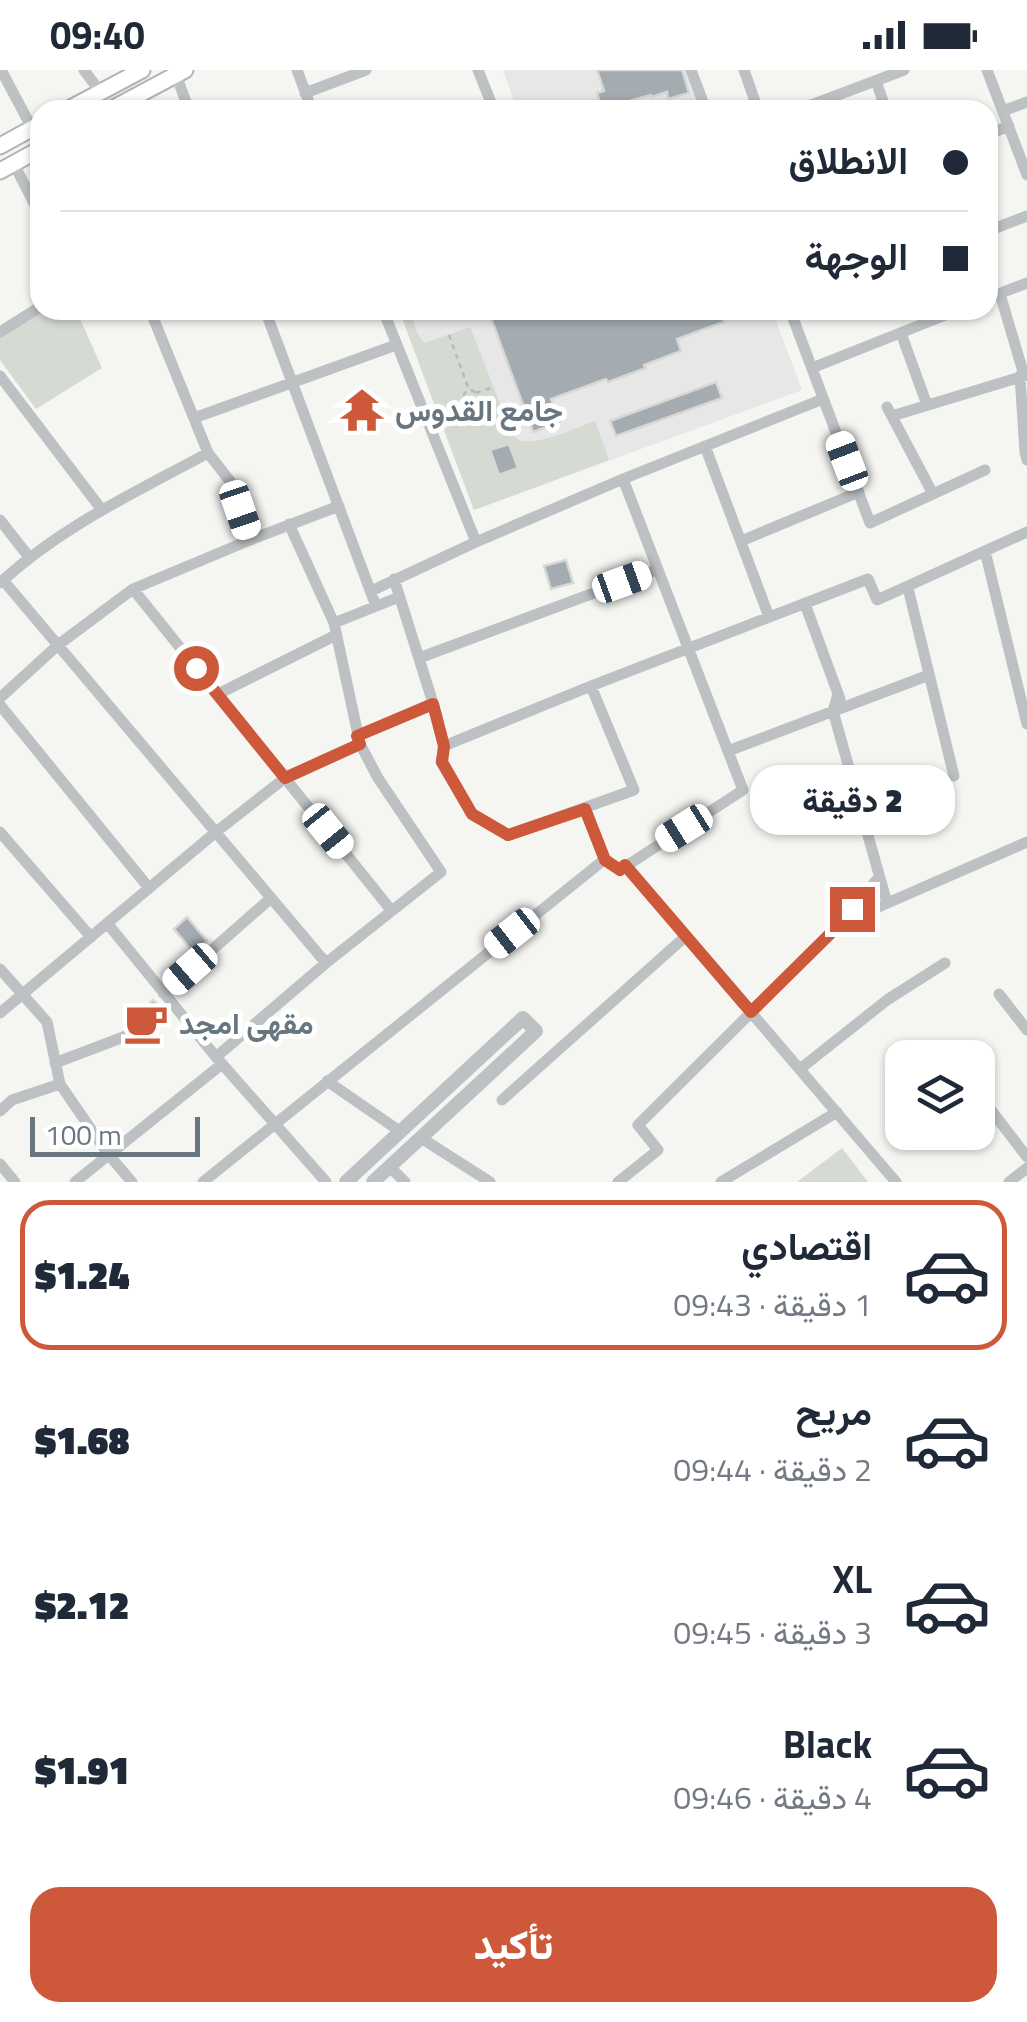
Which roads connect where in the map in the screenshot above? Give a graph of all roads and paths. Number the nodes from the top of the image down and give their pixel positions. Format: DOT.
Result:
graph roads {
  1 [pos="1,70"];
  2 [pos="84,70"];
  3 [pos="142,70"];
  4 [pos="296,70"];
  5 [pos="366,70"];
  6 [pos="478,70"];
  7 [pos="691,70"];
  8 [pos="744,70"];
  9 [pos="988,70"];
  10 [pos="900,71"];
  11 [pos="181,72"];
  12 [pos="876,81"];
  13 [pos="101,92"];
  14 [pos="306,93"];
  15 [pos="86,100"];
  16 [pos="129,100"];
  17 [pos="188,100"];
  18 [pos="308,100"];
  19 [pos="490,100"];
  20 [pos="702,100"];
  21 [pos="754,100"];
  22 [pos="825,100"];
  23 [pos="883,100"];
  24 [pos="1027,102"];
  25 [pos="1003,111"];
  26 [pos="30,116"];
  27 [pos="1008,126"];
  28 [pos="30,129"];
  29 [pos="998,130"];
  30 [pos="0,146"];
  31 [pos="30,154"];
  32 [pos="7,167"];
  33 [pos="1027,175"];
  34 [pos="30,200"];
  35 [pos="1027,216"];
  36 [pos="998,227"];
  37 [pos="1027,284"];
  38 [pos="998,295"];
  39 [pos="998,307"];
  40 [pos="30,314"];
  41 [pos="154,320"];
  42 [pos="270,320"];
  43 [pos="387,320"];
  44 [pos="794,320"];
  45 [pos="932,320"];
  46 [pos="0,332"];
  47 [pos="901,332"];
  48 [pos="449,334"];
  49 [pos="396,345"];
  50 [pos="812,368"];
  51 [pos="0,376"];
  52 [pos="1024,376"];
  53 [pos="292,383"];
  54 [pos="494,387"];
  55 [pos="469,390"];
  56 [pos="476,394"];
  57 [pos="823,399"];
  58 [pos="926,405"];
  59 [pos="194,418"];
  60 [pos="705,446"];
  61 [pos="208,453"];
  62 [pos="1027,460"];
  63 [pos="984,470"];
  64 [pos="623,479"];
  65 [pos="859,492"];
  66 [pos="932,494"];
  67 [pos="339,506"];
  68 [pos="102,510"];
  69 [pos="0,520"];
  70 [pos="290,524"];
  71 [pos="1027,532"];
  72 [pos="250,540"];
  73 [pos="741,541"];
  74 [pos="476,542"];
  75 [pos="985,551"];
  76 [pos="28,556"];
  77 [pos="656,570"];
  78 [pos="394,579"];
  79 [pos="2,581"];
  80 [pos="908,588"];
  81 [pos="133,589"];
  82 [pos="371,591"];
  83 [pos="398,597"];
  84 [pos="806,604"];
  85 [pos="376,606"];
  86 [pos="769,617"];
  87 [pos="335,629"];
  88 [pos="58,644"];
  89 [pos="687,649"];
  90 [pos="419,658"];
  91 [pos="929,674"];
  92 [pos="591,686"];
  93 [pos="218,694"];
  94 [pos="433,704"];
  95 [pos="838,704"];
  96 [pos="1,707"];
  97 [pos="1027,724"];
  98 [pos="358,740"];
  99 [pos="444,746"];
  100 [pos="728,751"];
  101 [pos="954,776"];
  102 [pos="285,778"];
  103 [pos="585,809"];
  104 [pos="0,832"];
  105 [pos="216,832"];
  106 [pos="1027,842"];
  107 [pos="605,860"];
  108 [pos="625,865"];
  109 [pos="879,876"];
  110 [pos="149,888"];
  111 [pos="270,898"];
  112 [pos="886,903"];
  113 [pos="392,910"];
  114 [pos="107,923"];
  115 [pos="840,924"];
  116 [pos="686,936"];
  117 [pos="91,937"];
  118 [pos="945,962"];
  119 [pos="326,964"];
  120 [pos="0,969"];
  121 [pos="163,993"];
  122 [pos="999,994"];
  123 [pos="22,995"];
  124 [pos="751,1012"];
  125 [pos="0,1013"];
  126 [pos="1027,1030"];
  127 [pos="126,1036"];
  128 [pos="219,1061"];
  129 [pos="55,1062"];
  130 [pos="800,1069"];
  131 [pos="327,1081"];
  132 [pos="60,1084"];
  133 [pos="502,1100"];
  134 [pos="0,1111"];
  135 [pos="837,1112"];
  136 [pos="995,1115"];
  137 [pos="275,1123"];
  138 [pos="401,1132"];
  139 [pos="421,1138"];
  140 [pos="108,1154"];
  141 [pos="1027,1157"];
  142 [pos="0,1164"];
  143 [pos="390,1167"];
  144 [pos="1027,1168"];
  145 [pos="15,1182"];
  146 [pos="75,1182"];
  147 [pos="132,1182"];
  148 [pos="203,1182"];
  149 [pos="326,1182"];
  150 [pos="346,1182"];
  151 [pos="372,1182"];
  152 [pos="405,1182"];
  153 [pos="490,1182"];
  154 [pos="618,1182"];
  155 [pos="720,1182"];
  156 [pos="896,1182"];
  157 [pos="1009,1182"];
  1 -- 26 [label="street"];
  2 -- 13 [label="street"];
  3 -- 13 [label="main road"];
  4 -- 14 [label="street"];
  5 -- 14 [label="street"];
  6 -- 19 [label="street"];
  7 -- 20 [label="street"];
  8 -- 21 [label="street"];
  9 -- 25 [label="street"];
  10 -- 12 [label="street"];
  11 -- 16 [label="main road"];
  11 -- 17 [label="street"];
  12 -- 22 [label="street"];
  12 -- 23 [label="street"];
  13 -- 15 [label="main road"];
  14 -- 18 [label="street"];
  24 -- 25 [label="street"];
  25 -- 27 [label="street"];
  27 -- 29 [label="street"];
  27 -- 33 [label="street"];
  28 -- 30 [label="main road"];
  31 -- 32 [label="main road"];
  32 -- 34 [label="street"];
  35 -- 36 [label="street"];
  37 -- 38 [label="street"];
  39 -- 52 [label="street"];
  40 -- 46 [label="street"];
  41 -- 59 [label="street"];
  42 -- 53 [label="street"];
  43 -- 49 [label="street"];
  44 -- 50 [label="street"];
  45 -- 47 [label="street"];
  47 -- 50 [label="street"];
  47 -- 58 [label="street"];
  48 -- 55 [label="path"];
  49 -- 53 [label="street"];
  49 -- 74 [label="street"];
  50 -- 57 [label="street"];
  51 -- 68 [label="street"];
  52 -- 58 [label="street"];
  52 -- 62 [label="street"];
  53 -- 59 [label="street"];
  53 -- 67 [label="street"];
  54 -- 56 [label="path"];
  55 -- 56 [label="path"];
  55 -- 56 [label="path"];
  57 -- 60 [label="street"];
  57 -- 65 [label="street"];
  58 -- 66 [label="street"];
  59 -- 61 [label="street"];
  60 -- 64 [label="street"];
  60 -- 73 [label="street"];
  61 -- 68 [label="street"];
  61 -- 72 [label="street"];
  63 -- 66 [label="street"];
  64 -- 74 [label="street"];
  64 -- 77 [label="street"];
  65 -- 66 [label="street"];
  65 -- 73 [label="street"];
  67 -- 70 [label="street"];
  67 -- 82 [label="street"];
  68 -- 76 [label="street"];
  69 -- 76 [label="street"];
  70 -- 72 [label="street"];
  70 -- 87 [label="street"];
  71 -- 75 [label="street"];
  72 -- 81 [label="street"];
  73 -- 86 [label="street"];
  74 -- 78 [label="street"];
  75 -- 80 [label="street"];
  75 -- 97 [label="street"];
  76 -- 79 [label="street"];
  77 -- 89 [label="street"];
  77 -- 90 [label="street"];
  78 -- 82 [label="street"];
  78 -- 83 [label="street"];
  79 -- 88 [label="street"];
  80 -- 84 [label="street"];
  80 -- 91 [label="street"];
  81 -- 88 [label="street"];
  81 -- 93 [label="street"];
  82 -- 85 [label="street"];
  83 -- 85 [label="street"];
  83 -- 90 [label="street"];
  84 -- 86 [label="street"];
  84 -- 95 [label="street"];
  85 -- 87 [label="street"];
  86 -- 89 [label="street"];
  87 -- 93 [label="street"];
  87 -- 98 [label="street"];
  88 -- 96 [label="street"];
  88 -- 105 [label="street"];
  89 -- 92 [label="street"];
  89 -- 100 [label="street"];
  90 -- 94 [label="street"];
  91 -- 95 [label="street"];
  91 -- 101 [label="street"];
  92 -- 99 [label="street"];
  92 -- 103 [label="street"];
  93 -- 102 [label="street"];
  94 -- 98 [label="street"];
  94 -- 99 [label="street"];
  95 -- 100 [label="street"];
  95 -- 109 [label="street"];
  96 -- 110 [label="street"];
  98 -- 102 [label="street"];
  98 -- 113 [label="street"];
  99 -- 103 [label="street"];
  100 -- 108 [label="street"];
  102 -- 105 [label="street"];
  102 -- 113 [label="street"];
  103 -- 107 [label="street"];
  104 -- 117 [label="street"];
  105 -- 110 [label="street"];
  105 -- 111 [label="street"];
  106 -- 112 [label="street"];
  107 -- 108 [label="street"];
  107 -- 131 [label="street"];
  108 -- 116 [label="street"];
  109 -- 112 [label="street"];
  109 -- 115 [label="street"];
  110 -- 114 [label="street"];
  111 -- 119 [label="street"];
  111 -- 121 [label="street"];
  112 -- 115 [label="street"];
  113 -- 119 [label="street"];
  114 -- 117 [label="street"];
  114 -- 121 [label="street"];
  115 -- 124 [label="street"];
  116 -- 124 [label="street"];
  116 -- 133 [label="street"];
  117 -- 123 [label="street"];
  118 -- 130 [label="street"];
  119 -- 128 [label="street"];
  120 -- 123 [label="street"];
  121 -- 128 [label="street"];
  122 -- 126 [label="street"];
  123 -- 125 [label="street"];
  123 -- 129 [label="street"];
  124 -- 130 [label="street"];
  124 -- 154 [label="street"];
  127 -- 129 [label="street"];
  128 -- 137 [label="street"];
  128 -- 140 [label="street"];
  129 -- 132 [label="street"];
  130 -- 135 [label="street"];
  131 -- 137 [label="street"];
  131 -- 138 [label="street"];
  132 -- 134 [label="street"];
  132 -- 140 [label="street"];
  135 -- 155 [label="street"];
  135 -- 156 [label="street"];
  136 -- 141 [label="street"];
  137 -- 148 [label="street"];
  137 -- 149 [label="street"];
  138 -- 139 [label="street"];
  138 -- 150 [label="street"];
  139 -- 143 [label="street"];
  139 -- 153 [label="street"];
  140 -- 146 [label="street"];
  140 -- 147 [label="street"];
  142 -- 145 [label="street"];
  143 -- 151 [label="street"];
  143 -- 152 [label="street"];
  144 -- 157 [label="street"];
}
